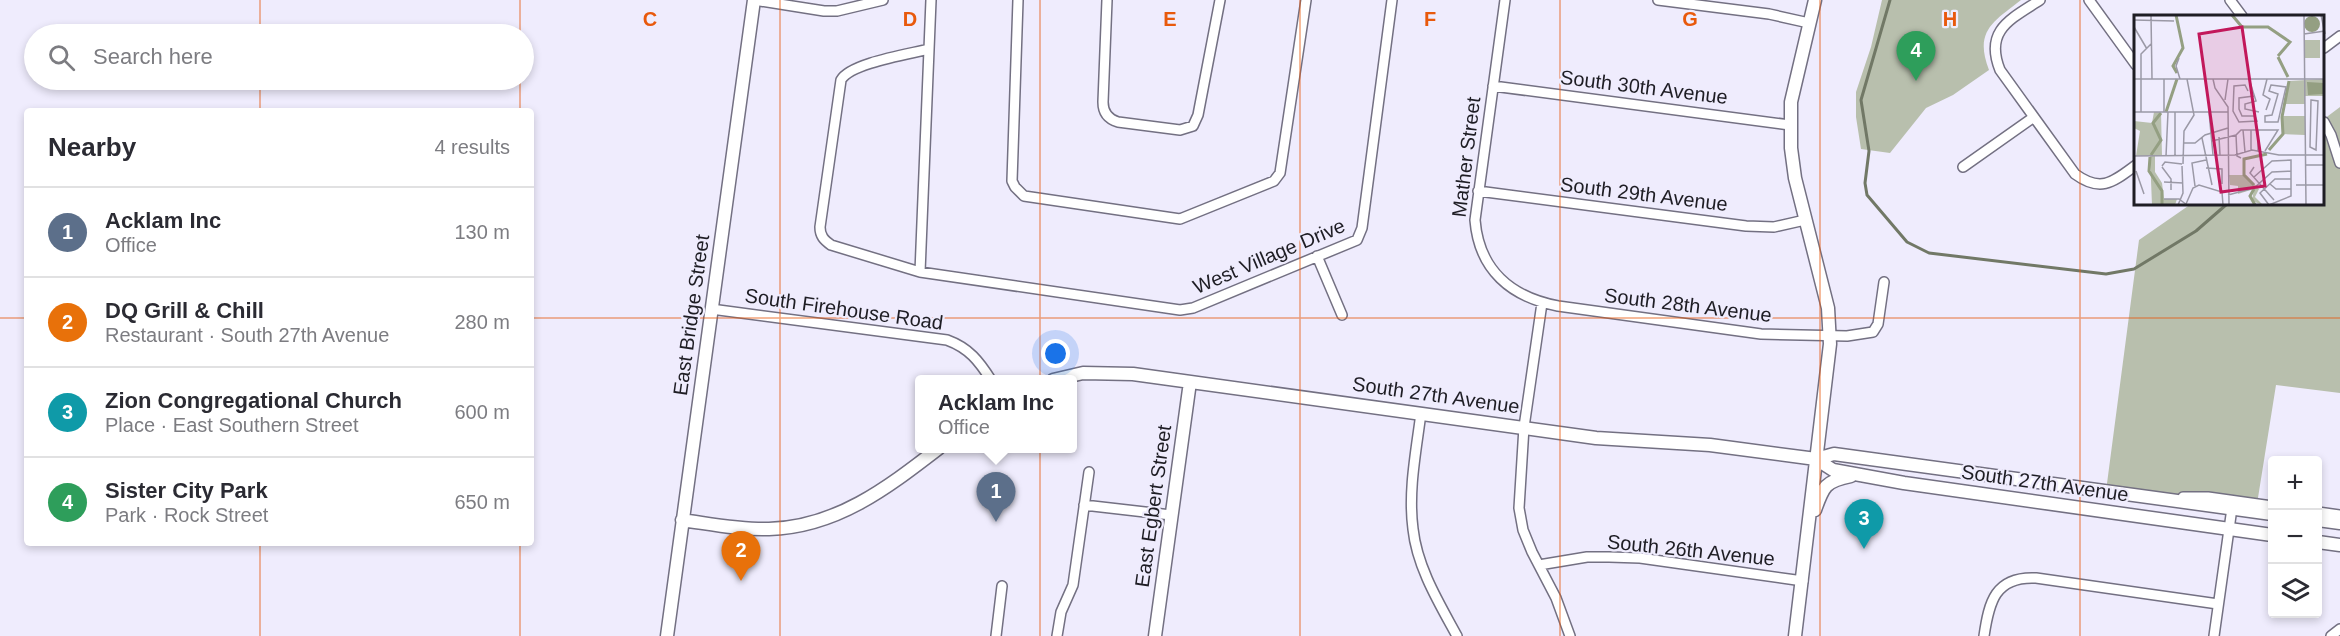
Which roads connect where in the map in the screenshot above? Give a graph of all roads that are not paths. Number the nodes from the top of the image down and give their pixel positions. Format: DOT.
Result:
graph roads {
  1 [pos="754,0"];
  2 [pos="884,0"];
  3 [pos="931,0"];
  4 [pos="1018,0"];
  5 [pos="1107,0"];
  6 [pos="1220,0"];
  7 [pos="1306,0"];
  8 [pos="1392,0"];
  9 [pos="1505,0"];
  10 [pos="1658,0"];
  11 [pos="1815,0"];
  12 [pos="2040,0"];
  13 [pos="2089,0"];
  14 [pos="2230,0"];
  15 [pos="2241,15"];
  16 [pos="1809,23"];
  17 [pos="2340,36"];
  18 [pos="2325,47"];
  19 [pos="929,49"];
  20 [pos="2134,62"];
  21 [pos="1493,86"];
  22 [pos="2034,117"];
  23 [pos="2325,124"];
  24 [pos="1790,125"];
  25 [pos="2340,163"];
  26 [pos="2134,166"];
  27 [pos="1963,167"];
  28 [pos="1478,191"];
  29 [pos="1806,220"];
  30 [pos="1317,256"];
  31 [pos="920,272"];
  32 [pos="1884,282"];
  33 [pos="1542,303"];
  34 [pos="711,309"];
  35 [pos="1342,315"];
  36 [pos="1830,334"];
  37 [pos="988,375"];
  38 [pos="1074,375"];
  39 [pos="1190,382"];
  40 [pos="1421,413"];
  41 [pos="1524,427"];
  42 [pos="932,453"];
  43 [pos="1816,459"];
  44 [pos="1089,471"];
  45 [pos="1858,474"];
  46 [pos="2154,497"];
  47 [pos="1084,505"];
  48 [pos="2268,505"];
  49 [pos="2232,508"];
  50 [pos="2268,513"];
  51 [pos="2322,513"];
  52 [pos="1171,515"];
  53 [pos="2340,515"];
  54 [pos="682,520"];
  55 [pos="2322,521"];
  56 [pos="2340,523"];
  57 [pos="1809,528"];
  58 [pos="2229,530"];
  59 [pos="2268,535"];
  60 [pos="2322,543"];
  61 [pos="2340,545"];
  62 [pos="1539,565"];
  63 [pos="1994,577"];
  64 [pos="1803,581"];
  65 [pos="1002,586"];
  66 [pos="2001,586"];
  67 [pos="2218,604"];
  68 [pos="2340,629"];
  69 [pos="996,635"];
  70 [pos="666,636"];
  71 [pos="1008,636"];
  72 [pos="1057,636"];
  73 [pos="1155,636"];
  74 [pos="1457,636"];
  75 [pos="1570,636"];
  76 [pos="1795,636"];
  77 [pos="1984,636"];
  78 [pos="2214,636"];
  79 [pos="2331,636"];
  1 -- 2 [label="street"];
  1 -- 34 [label="main road, East Bridge Street"];
  3 -- 19 [label="street"];
  4 -- 7 [label="street"];
  5 -- 6 [label="street"];
  8 -- 30 [label="street, West Village Drive"];
  9 -- 21 [label="street, Mather Street"];
  10 -- 16 [label="street"];
  11 -- 16 [label="main road"];
  12 -- 22 [label="street"];
  13 -- 20 [label="street"];
  14 -- 15 [label="street"];
  16 -- 24 [label="main road"];
  17 -- 18 [label="street"];
  19 -- 31 [label="street"];
  19 -- 31 [label="street, West Village Drive"];
  21 -- 24 [label="street, South 30th Avenue"];
  21 -- 28 [label="street, Mather Street"];
  22 -- 26 [label="street"];
  22 -- 27 [label="street"];
  23 -- 25 [label="street"];
  24 -- 29 [label="main road"];
  28 -- 29 [label="street, South 29th Avenue"];
  28 -- 33 [label="street, Mather Street"];
  29 -- 36 [label="main road"];
  30 -- 31 [label="street, West Village Drive"];
  30 -- 35 [label="street"];
  32 -- 36 [label="street, South 28th Avenue"];
  33 -- 36 [label="street, South 28th Avenue"];
  33 -- 41 [label="street"];
  34 -- 37 [label="street, South Firehouse Road"];
  34 -- 54 [label="main road, East Bridge Street"];
  36 -- 43 [label="main road"];
  38 -- 39 [label="main road, South 27th Avenue"];
  39 -- 40 [label="main road, South 27th Avenue"];
  39 -- 52 [label="main road, East Egbert Street"];
  40 -- 41 [label="main road, South 27th Avenue"];
  40 -- 74 [label="street"];
  41 -- 43 [label="main road, South 27th Avenue"];
  41 -- 62 [label="street"];
  42 -- 54 [label="main road"];
  43 -- 45 [label="main road, South 27th Avenue"];
  43 -- 46 [label="main road, South 27th Avenue"];
  43 -- 57 [label="main road"];
  44 -- 47 [label="street"];
  45 -- 57 [label="main road"];
  45 -- 58 [label="main road, South 27th Avenue"];
  46 -- 48 [label="street"];
  46 -- 49 [label="main road, South 27th Avenue"];
  47 -- 52 [label="street"];
  47 -- 72 [label="street"];
  49 -- 50 [label="main road, South 27th Avenue"];
  49 -- 58 [label="street"];
  51 -- 53 [label="street"];
  52 -- 73 [label="main road, East Egbert Street"];
  54 -- 70 [label="main road, East Bridge Street"];
  55 -- 56 [label="main road"];
  57 -- 64 [label="main road"];
  58 -- 59 [label="main road, South 27th Avenue"];
  58 -- 67 [label="street"];
  60 -- 61 [label="main road"];
  62 -- 64 [label="street, South 26th Avenue"];
  62 -- 75 [label="street"];
  63 -- 66 [label="street"];
  64 -- 76 [label="main road"];
  65 -- 69 [label="street"];
  66 -- 67 [label="street"];
  66 -- 77 [label="street"];
  67 -- 78 [label="street"];
  68 -- 79 [label="street"];
  69 -- 71 [label="street"];
}
